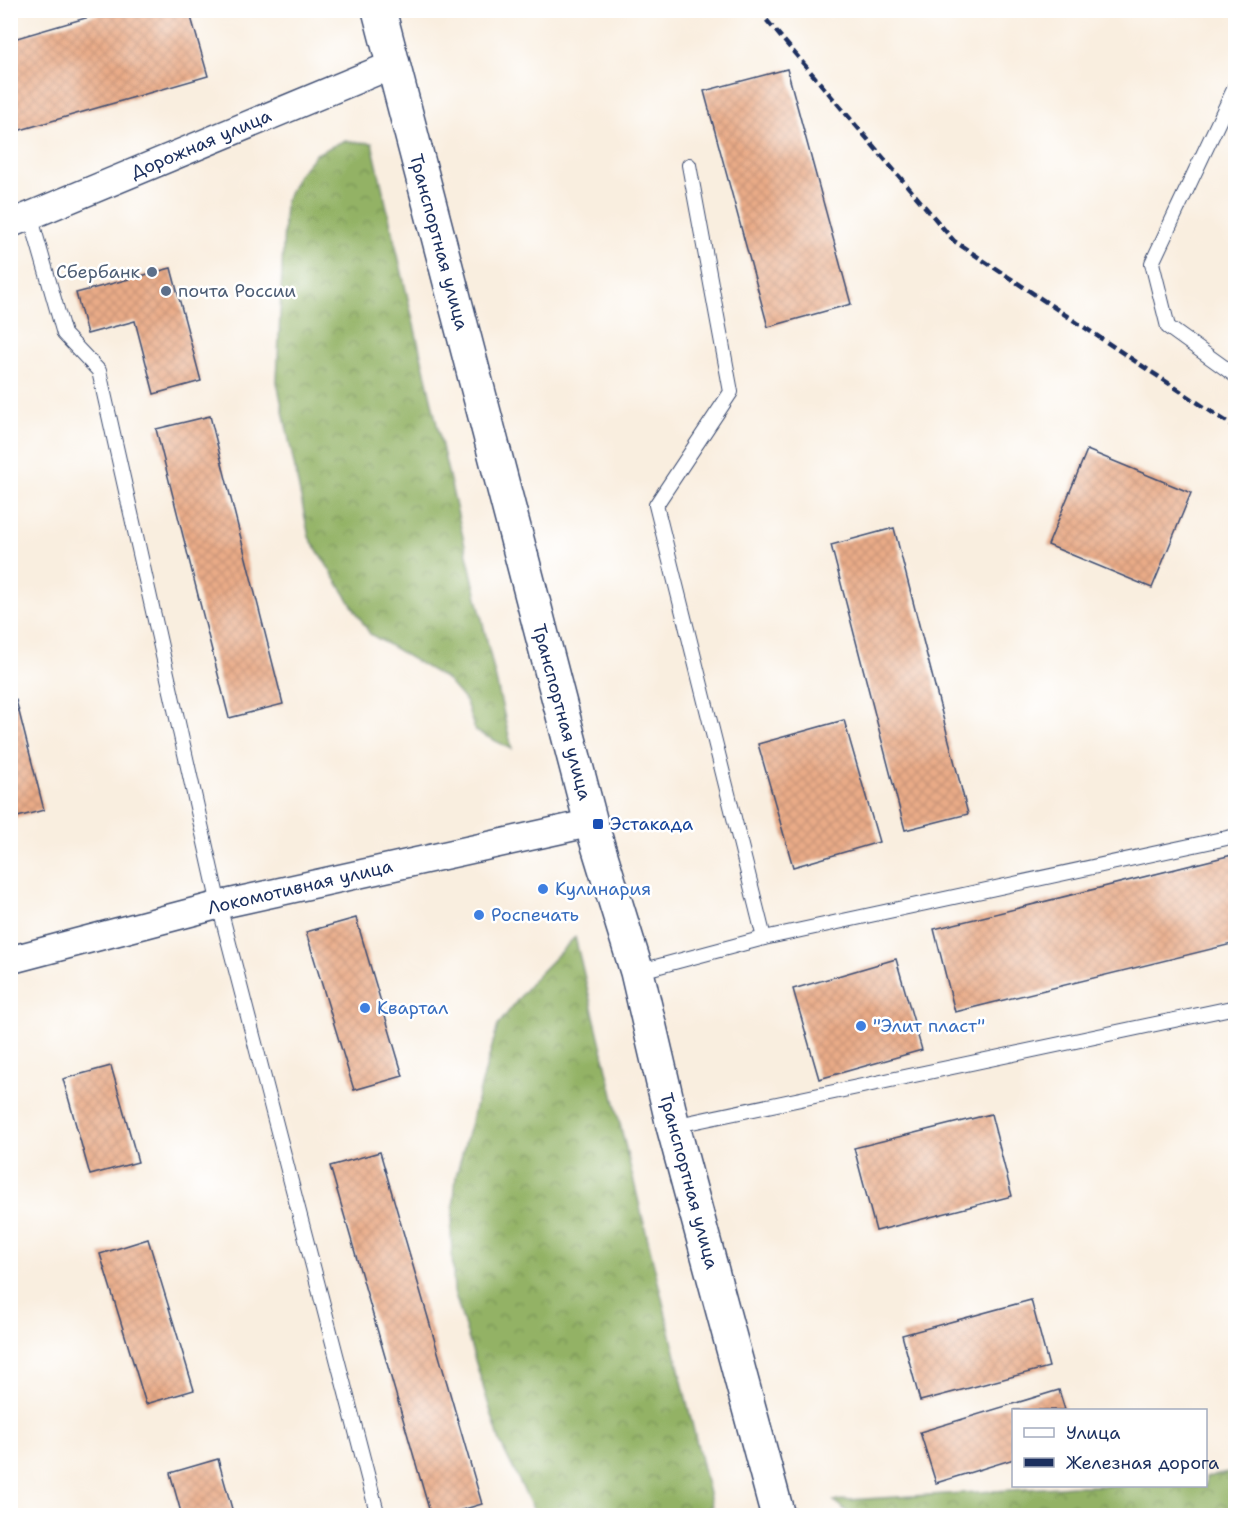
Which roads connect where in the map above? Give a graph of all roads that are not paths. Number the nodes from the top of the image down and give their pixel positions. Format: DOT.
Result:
graph roads {
  1 [pos="379,10"];
  2 [pos="392,65"];
  3 [pos="1236,85"];
  4 [pos="690,165"];
  5 [pos="20,220"];
  6 [pos="1236,376"];
  7 [pos="591,823"];
  8 [pos="1236,836"];
  9 [pos="219,905"];
  10 [pos="765,938"];
  11 [pos="10,960"];
  12 [pos="637,972"];
  13 [pos="1236,1007"];
  14 [pos="673,1126"];
  15 [pos="378,1515"];
  16 [pos="778,1515"];
  1 -- 2 [label="street, Транспортная улица"];
  2 -- 5 [label="street, Дорожная улица"];
  2 -- 7 [label="street, Транспортная улица"];
  3 -- 6 [label="lane"];
  4 -- 10 [label="lane"];
  5 -- 9 [label="lane"];
  7 -- 9 [label="street, Локомотивная улица"];
  7 -- 12 [label="street, Транспортная улица"];
  8 -- 10 [label="lane"];
  9 -- 11 [label="street, Локомотивная улица"];
  9 -- 15 [label="lane"];
  10 -- 12 [label="lane"];
  12 -- 14 [label="street, Транспортная улица"];
  13 -- 14 [label="lane"];
  14 -- 16 [label="street, Транспортная улица"];
}
